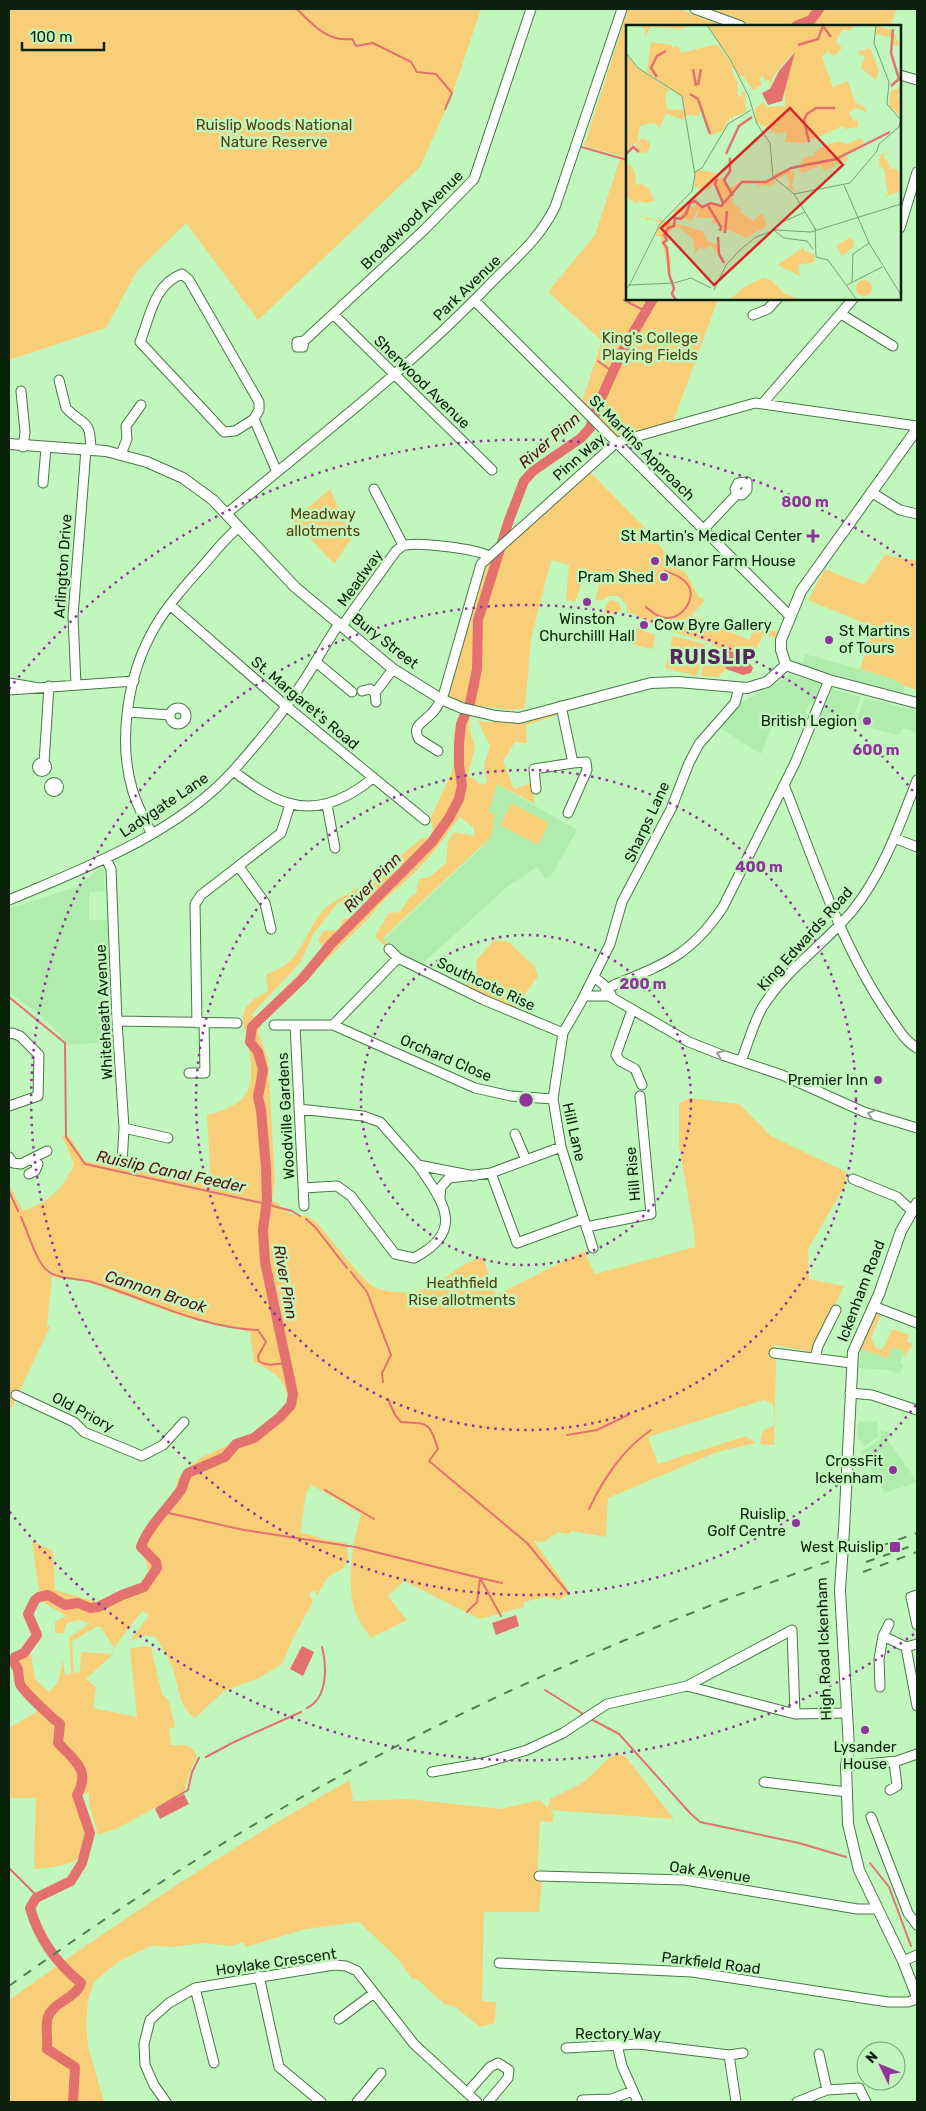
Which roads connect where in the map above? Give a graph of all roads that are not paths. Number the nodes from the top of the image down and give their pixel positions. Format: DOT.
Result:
graph roads {
  1 [pos="531,9"];
  2 [pos="622,9"];
  3 [pos="694,9"];
  4 [pos="738,25"];
  5 [pos="901,75"];
  6 [pos="917,80"];
  7 [pos="917,172"];
  8 [pos="901,225"];
  9 [pos="776,300"];
  10 [pos="852,300"];
  11 [pos="475,301"];
  12 [pos="333,314"];
  13 [pos="841,314"];
  14 [pos="752,315"];
  15 [pos="304,341"];
  16 [pos="894,346"];
  17 [pos="394,374"];
  18 [pos="57,380"];
  19 [pos="12,397"];
  20 [pos="763,403"];
  21 [pos="142,405"];
  22 [pos="254,419"];
  23 [pos="917,427"];
  24 [pos="617,442"];
  25 [pos="9,444"];
  26 [pos="23,447"];
  27 [pos="46,448"];
  28 [pos="88,449"];
  29 [pos="120,454"];
  30 [pos="492,470"];
  31 [pos="277,472"];
  32 [pos="43,482"];
  33 [pos="374,489"];
  34 [pos="872,492"];
  35 [pos="737,494"];
  36 [pos="226,514"];
  37 [pos="917,514"];
  38 [pos="238,528"];
  39 [pos="704,529"];
  40 [pos="403,546"];
  41 [pos="491,554"];
  42 [pos="170,605"];
  43 [pos="790,615"];
  44 [pos="340,625"];
  45 [pos="316,662"];
  46 [pos="786,665"];
  47 [pos="393,669"];
  48 [pos="828,680"];
  49 [pos="134,681"];
  50 [pos="9,683"];
  51 [pos="76,685"];
  52 [pos="49,686"];
  53 [pos="34,687"];
  54 [pos="739,688"];
  55 [pos="9,690"];
  56 [pos="362,691"];
  57 [pos="352,692"];
  58 [pos="441,699"];
  59 [pos="917,703"];
  60 [pos="286,706"];
  61 [pos="561,706"];
  62 [pos="128,712"];
  63 [pos="170,715"];
  64 [pos="438,751"];
  65 [pos="573,763"];
  66 [pos="233,772"];
  67 [pos="373,777"];
  68 [pos="917,780"];
  69 [pos="52,783"];
  70 [pos="784,785"];
  71 [pos="536,789"];
  72 [pos="290,805"];
  73 [pos="327,805"];
  74 [pos="568,813"];
  75 [pos="424,820"];
  76 [pos="152,834"];
  77 [pos="894,838"];
  78 [pos="917,847"];
  79 [pos="334,848"];
  80 [pos="106,859"];
  81 [pos="239,866"];
  82 [pos="9,900"];
  83 [pos="839,925"];
  84 [pos="270,929"];
  85 [pos="389,949"];
  86 [pos="398,958"];
  87 [pos="594,977"];
  88 [pos="606,992"];
  89 [pos="585,996"];
  90 [pos="632,1010"];
  91 [pos="117,1021"];
  92 [pos="201,1023"];
  93 [pos="237,1023"];
  94 [pos="274,1025"];
  95 [pos="295,1025"];
  96 [pos="333,1025"];
  97 [pos="563,1033"];
  98 [pos="9,1034"];
  99 [pos="917,1048"];
  100 [pos="741,1061"];
  101 [pos="189,1073"];
  102 [pos="642,1085"];
  103 [pos="640,1096"];
  104 [pos="553,1100"];
  105 [pos="9,1106"];
  106 [pos="299,1109"];
  107 [pos="124,1128"];
  108 [pos="917,1128"];
  109 [pos="515,1134"];
  110 [pos="168,1138"];
  111 [pos="562,1147"];
  112 [pos="47,1152"];
  113 [pos="9,1158"];
  114 [pos="32,1160"];
  115 [pos="526,1160"];
  116 [pos="122,1164"];
  117 [pos="418,1165"];
  118 [pos="491,1173"];
  119 [pos="29,1174"];
  120 [pos="474,1176"];
  121 [pos="853,1179"];
  122 [pos="304,1188"];
  123 [pos="440,1197"];
  124 [pos="304,1206"];
  125 [pos="915,1207"];
  126 [pos="585,1223"];
  127 [pos="593,1248"];
  128 [pos="873,1306"];
  129 [pos="836,1310"];
  130 [pos="917,1323"];
  131 [pos="774,1353"];
  132 [pos="816,1358"];
  133 [pos="851,1363"];
  134 [pos="850,1393"];
  135 [pos="16,1394"];
  136 [pos="917,1410"];
  137 [pos="184,1422"];
  138 [pos="842,1530"];
  139 [pos="917,1595"];
  140 [pos="889,1624"];
  141 [pos="917,1625"];
  142 [pos="883,1636"];
  143 [pos="917,1644"];
  144 [pos="906,1647"];
  145 [pos="686,1686"];
  146 [pos="880,1687"];
  147 [pos="917,1706"];
  148 [pos="795,1714"];
  149 [pos="844,1714"];
  150 [pos="917,1754"];
  151 [pos="894,1762"];
  152 [pos="846,1766"];
  153 [pos="432,1772"];
  154 [pos="764,1782"];
  155 [pos="890,1790"];
  156 [pos="847,1792"];
  157 [pos="871,1817"];
  158 [pos="539,1876"];
  159 [pos="877,1909"];
  160 [pos="917,1925"];
  161 [pos="917,1955"];
  162 [pos="903,1961"];
  163 [pos="499,1964"];
  164 [pos="259,1976"];
  165 [pos="195,1988"];
  166 [pos="374,1993"];
  167 [pos="917,1998"];
  168 [pos="339,2019"];
  169 [pos="617,2045"];
  170 [pos="566,2048"];
  171 [pos="742,2053"];
  172 [pos="819,2054"];
  173 [pos="729,2055"];
  174 [pos="214,2063"];
  175 [pos="381,2074"];
  176 [pos="827,2090"];
  177 [pos="632,2091"];
  178 [pos="467,2093"];
  179 [pos="582,2100"];
  180 [pos="166,2102"];
  181 [pos="321,2102"];
  182 [pos="357,2102"];
  183 [pos="477,2102"];
  184 [pos="488,2102"];
  185 [pos="638,2102"];
  186 [pos="736,2102"];
  187 [pos="797,2102"];
  188 [pos="866,2102"];
  1 -- 12 [label="street, Broadwood Avenue"];
  2 -- 11 [label="street, Park Avenue"];
  3 -- 4 [label="street"];
  5 -- 6 [label="street"];
  7 -- 8 [label="street"];
  9 -- 14 [label="street"];
  10 -- 13 [label="street"];
  11 -- 17 [label="street, Park Avenue"];
  11 -- 24 [label="street, St Martins Approach"];
  12 -- 15 [label="street, Broadwood Avenue"];
  12 -- 17 [label="street, Sherwood Avenue"];
  13 -- 16 [label="street"];
  13 -- 20 [label="street"];
  17 -- 30 [label="street, Sherwood Avenue"];
  17 -- 31 [label="street, Park Avenue"];
  18 -- 28 [label="street, Arlington Drive"];
  19 -- 26 [label="street"];
  20 -- 23 [label="street, Pinn Way"];
  20 -- 24 [label="street, Pinn Way"];
  21 -- 29 [label="street"];
  22 -- 22 [label="street"];
  22 -- 31 [label="street"];
  23 -- 34 [label="main road"];
  24 -- 39 [label="street, St Martins Approach"];
  24 -- 41 [label="street, Pinn Way"];
  25 -- 26 [label="main road, Bury Street"];
  26 -- 27 [label="main road, Bury Street"];
  27 -- 28 [label="main road, Bury Street"];
  27 -- 32 [label="street"];
  28 -- 29 [label="main road, Bury Street"];
  28 -- 51 [label="street, Arlington Drive"];
  29 -- 36 [label="main road, Bury Street"];
  31 -- 36 [label="street, Park Avenue"];
  33 -- 40 [label="street"];
  34 -- 37 [label="street"];
  34 -- 43 [label="main road"];
  35 -- 39 [label="street"];
  36 -- 38 [label="main road, Bury Street"];
  38 -- 42 [label="street"];
  38 -- 44 [label="main road, Bury Street"];
  39 -- 43 [label="street, St Martins Approach"];
  40 -- 41 [label="street, Meadway"];
  40 -- 44 [label="street, Meadway"];
  41 -- 58 [label="street, Pinn Way"];
  42 -- 49 [label="street"];
  42 -- 60 [label="street, St. Margaret's Road"];
  43 -- 46 [label="main road"];
  44 -- 45 [label="street, Ladygate Lane"];
  44 -- 47 [label="main road, Bury Street"];
  45 -- 57 [label="street"];
  45 -- 60 [label="street, Ladygate Lane"];
  46 -- 48 [label="main road"];
  46 -- 54 [label="main road, Bury Street"];
  47 -- 56 [label="street"];
  47 -- 58 [label="main road, Bury Street"];
  48 -- 59 [label="main road"];
  48 -- 70 [label="street"];
  49 -- 51 [label="street"];
  49 -- 62 [label="street"];
  50 -- 53 [label="street"];
  51 -- 52 [label="street"];
  52 -- 53 [label="street"];
  52 -- 69 [label="street"];
  53 -- 55 [label="street"];
  54 -- 61 [label="main road, Bury Street"];
  54 -- 87 [label="street, Sharps Lane"];
  58 -- 61 [label="main road, Bury Street"];
  58 -- 64 [label="street"];
  60 -- 66 [label="street, Ladygate Lane"];
  60 -- 67 [label="street, St. Margaret's Road"];
  61 -- 65 [label="street"];
  62 -- 63 [label="street"];
  62 -- 76 [label="street"];
  65 -- 71 [label="street"];
  65 -- 74 [label="street"];
  66 -- 72 [label="street"];
  66 -- 76 [label="street, Ladygate Lane"];
  67 -- 73 [label="street"];
  67 -- 75 [label="street, St. Margaret's Road"];
  68 -- 77 [label="street, King Edwards Road"];
  70 -- 83 [label="street"];
  70 -- 88 [label="street"];
  72 -- 73 [label="street"];
  72 -- 81 [label="street"];
  73 -- 79 [label="street"];
  76 -- 80 [label="street, Ladygate Lane"];
  77 -- 78 [label="street"];
  77 -- 83 [label="street, King Edwards Road"];
  80 -- 82 [label="street, Ladygate Lane"];
  80 -- 91 [label="street, Whiteheath Avenue"];
  81 -- 84 [label="street"];
  81 -- 92 [label="street"];
  83 -- 99 [label="street"];
  83 -- 100 [label="street, King Edwards Road"];
  85 -- 86 [label="street, Southcote Rise"];
  86 -- 96 [label="street"];
  86 -- 97 [label="street, Southcote Rise"];
  87 -- 88 [label="street"];
  87 -- 89 [label="street, Sharps Lane"];
  88 -- 89 [label="street"];
  88 -- 90 [label="street"];
  89 -- 97 [label="street, Hill Lane"];
  100 -- 90 [label="street, one-way"];
  90 -- 102 [label="street"];
  91 -- 92 [label="street"];
  91 -- 107 [label="street, Whiteheath Avenue"];
  92 -- 93 [label="street"];
  92 -- 101 [label="street"];
  94 -- 95 [label="street"];
  95 -- 96 [label="street"];
  95 -- 106 [label="street, Woodville Gardens"];
  96 -- 104 [label="street, Orchard Close"];
  97 -- 104 [label="street, Hill Lane"];
  98 -- 105 [label="street"];
  108 -- 100 [label="street, one-way"];
  103 -- 126 [label="street, Hill Rise"];
  104 -- 111 [label="street, Hill Lane"];
  106 -- 117 [label="street"];
  106 -- 122 [label="street, Woodville Gardens"];
  107 -- 110 [label="street"];
  107 -- 116 [label="street, Whiteheath Avenue"];
  109 -- 115 [label="street"];
  111 -- 115 [label="street"];
  111 -- 126 [label="street, Hill Lane"];
  112 -- 114 [label="street"];
  113 -- 114 [label="street"];
  114 -- 119 [label="street"];
  115 -- 118 [label="street"];
  117 -- 120 [label="street"];
  117 -- 123 [label="street"];
  118 -- 120 [label="street"];
  118 -- 126 [label="street"];
  120 -- 123 [label="street"];
  121 -- 125 [label="street"];
  122 -- 123 [label="street"];
  122 -- 124 [label="street, Woodville Gardens"];
  125 -- 128 [label="main road, Ickenham Road"];
  126 -- 127 [label="street, Hill Lane"];
  128 -- 130 [label="street"];
  128 -- 133 [label="main road, Ickenham Road"];
  129 -- 132 [label="street"];
  131 -- 132 [label="street"];
  132 -- 133 [label="street"];
  133 -- 134 [label="main road, Ickenham Road"];
  134 -- 136 [label="street"];
  134 -- 138 [label="main road, Ickenham Road"];
  135 -- 137 [label="street, Old Priory"];
  138 -- 149 [label="main road, High Road Ickenham"];
  139 -- 141 [label="street"];
  140 -- 142 [label="street"];
  142 -- 144 [label="street"];
  142 -- 146 [label="street"];
  143 -- 144 [label="street"];
  144 -- 147 [label="street"];
  145 -- 148 [label="street"];
  145 -- 148 [label="street"];
  145 -- 153 [label="street"];
  148 -- 149 [label="street"];
  149 -- 152 [label="main road, High Road Ickenham"];
  150 -- 151 [label="street"];
  151 -- 152 [label="street"];
  151 -- 155 [label="street"];
  152 -- 156 [label="main road, High Road Ickenham"];
  154 -- 156 [label="street"];
  156 -- 159 [label="main road, High Road Ickenham"];
  157 -- 160 [label="street"];
  158 -- 159 [label="street, Oak Avenue"];
  159 -- 162 [label="main road, High Road Ickenham"];
  161 -- 162 [label="street"];
  162 -- 167 [label="main road, High Road Ickenham"];
  163 -- 167 [label="street, Parkfield Road"];
  164 -- 165 [label="street, Hoylake Crescent"];
  164 -- 166 [label="street, Hoylake Crescent"];
  164 -- 181 [label="street"];
  165 -- 174 [label="street"];
  165 -- 180 [label="street, Hoylake Crescent"];
  166 -- 168 [label="street"];
  166 -- 178 [label="street, Hoylake Crescent"];
  169 -- 170 [label="street, Rectory Way"];
  169 -- 173 [label="street, Rectory Way"];
  169 -- 177 [label="street"];
  171 -- 173 [label="street, Rectory Way"];
  172 -- 176 [label="street"];
  173 -- 186 [label="street"];
  175 -- 182 [label="street"];
  176 -- 187 [label="street"];
  176 -- 188 [label="street"];
  177 -- 179 [label="street"];
  177 -- 185 [label="street"];
  178 -- 183 [label="street, Hoylake Crescent"];
  178 -- 184 [label="street"];
}
